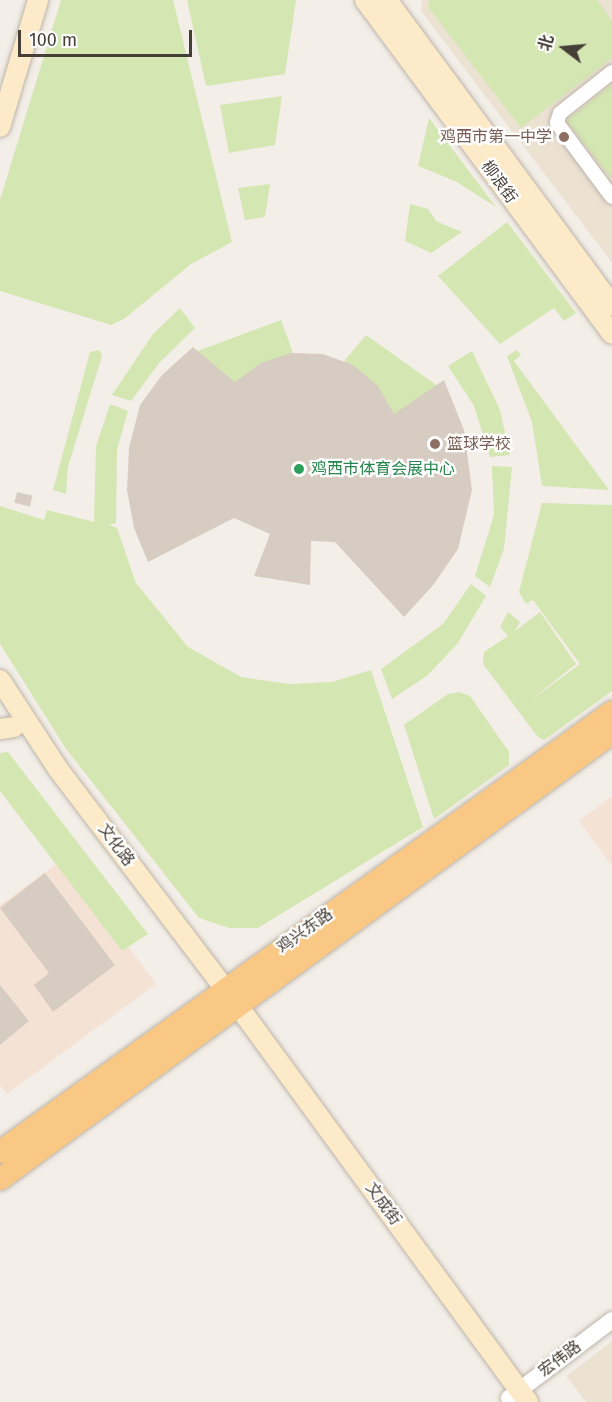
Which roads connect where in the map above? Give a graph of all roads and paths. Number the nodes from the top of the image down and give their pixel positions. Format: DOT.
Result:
graph roads {
  1 [pos="26,0"];
  2 [pos="38,0"];
  3 [pos="365,0"];
  4 [pos="387,0"];
  5 [pos="612,72"];
  6 [pos="0,89"];
  7 [pos="0,127"];
  8 [pos="612,197"];
  9 [pos="612,305"];
  10 [pos="612,334"];
  11 [pos="0,680"];
  12 [pos="0,703"];
  13 [pos="612,712"];
  14 [pos="13,726"];
  15 [pos="612,733"];
  16 [pos="227,1001"];
  17 [pos="0,1152"];
  18 [pos="0,1179"];
  19 [pos="612,1320"];
  20 [pos="517,1398"];
  1 -- 6 [label="main road"];
  2 -- 7 [label="main road"];
  3 -- 10 [label="main road, 柳浪街"];
  4 -- 9 [label="main road, 柳浪街"];
  5 -- 8 [label="street"];
  11 -- 14 [label="main road, 文化路"];
  12 -- 14 [label="main road, 文化路"];
  13 -- 16 [label="highway, 鸡兴东路"];
  14 -- 16 [label="main road, 文化路"];
  15 -- 16 [label="highway, 鸡兴东路"];
  16 -- 17 [label="highway, 鸡兴东路"];
  16 -- 18 [label="highway, 鸡兴东路"];
  16 -- 20 [label="main road, 文成街"];
  19 -- 20 [label="street, 宏伟路"];
}
